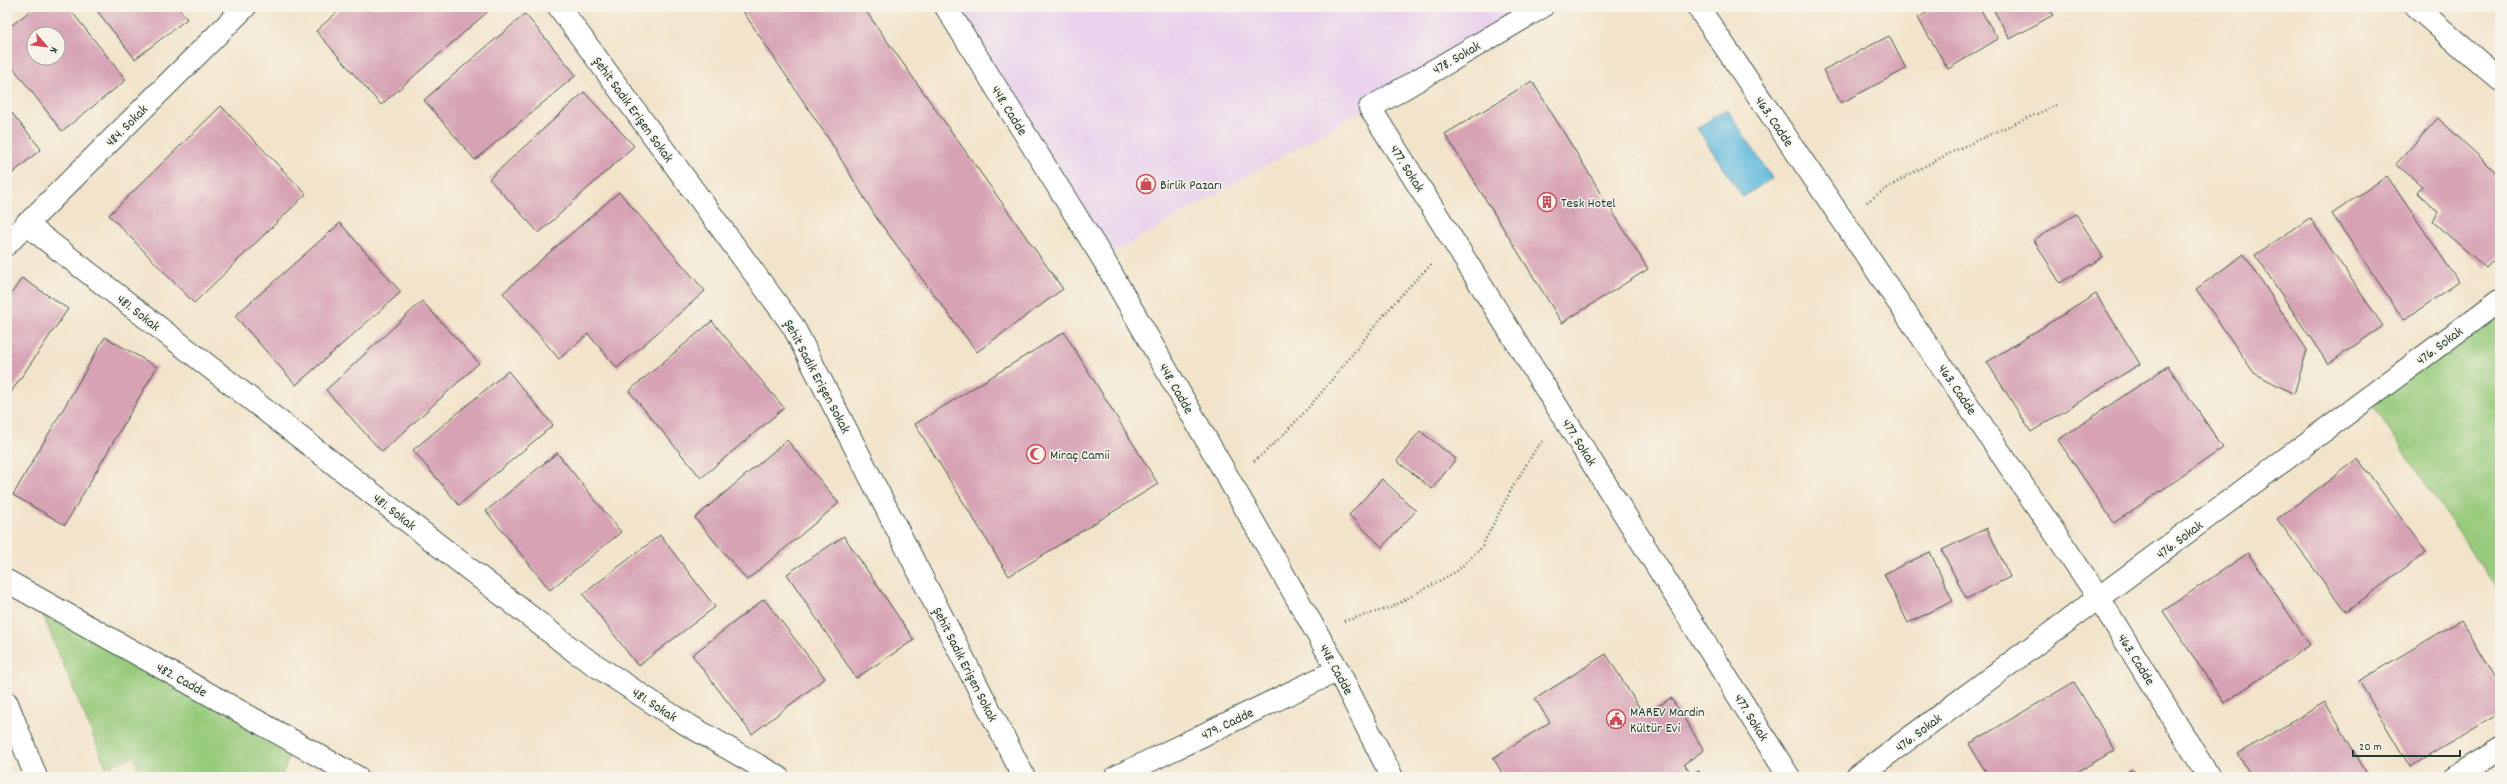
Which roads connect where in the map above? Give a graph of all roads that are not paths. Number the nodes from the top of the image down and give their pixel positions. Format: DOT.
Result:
graph roads {
  1 [pos="245,7"];
  2 [pos="559,7"];
  3 [pos="946,7"];
  4 [pos="1542,7"];
  5 [pos="1698,7"];
  6 [pos="2416,7"];
  7 [pos="2500,80"];
  8 [pos="1370,108"];
  9 [pos="26,224"];
  10 [pos="7,244"];
  11 [pos="2500,300"];
  12 [pos="7,580"];
  13 [pos="2099,598"];
  14 [pos="1338,670"];
  15 [pos="7,703"];
  16 [pos="2500,749"];
  17 [pos="36,777"];
  18 [pos="357,777"];
  19 [pos="778,777"];
  20 [pos="1024,777"];
  21 [pos="1116,777"];
  22 [pos="1392,777"];
  23 [pos="1790,777"];
  24 [pos="1857,777"];
  25 [pos="2209,777"];
  26 [pos="2455,777"];
  1 -- 9 [label="street, 484. Sokak"];
  2 -- 20 [label="street, Şehit Sadık Erişen Sokak"];
  3 -- 14 [label="street, 448. Cadde"];
  4 -- 8 [label="street, 478. Sokak"];
  5 -- 13 [label="street, 463. Cadde"];
  6 -- 7 [label="street"];
  8 -- 23 [label="street, 477. Sokak"];
  9 -- 10 [label="street, 484. Sokak"];
  9 -- 19 [label="street, 481. Sokak"];
  11 -- 13 [label="street, 476. Sokak"];
  12 -- 18 [label="street, 482. Cadde"];
  13 -- 24 [label="street, 476. Sokak"];
  13 -- 25 [label="street, 463. Cadde"];
  14 -- 21 [label="street, 479. Cadde"];
  14 -- 22 [label="street, 448. Cadde"];
  15 -- 17 [label="street"];
  16 -- 26 [label="street"];
}
